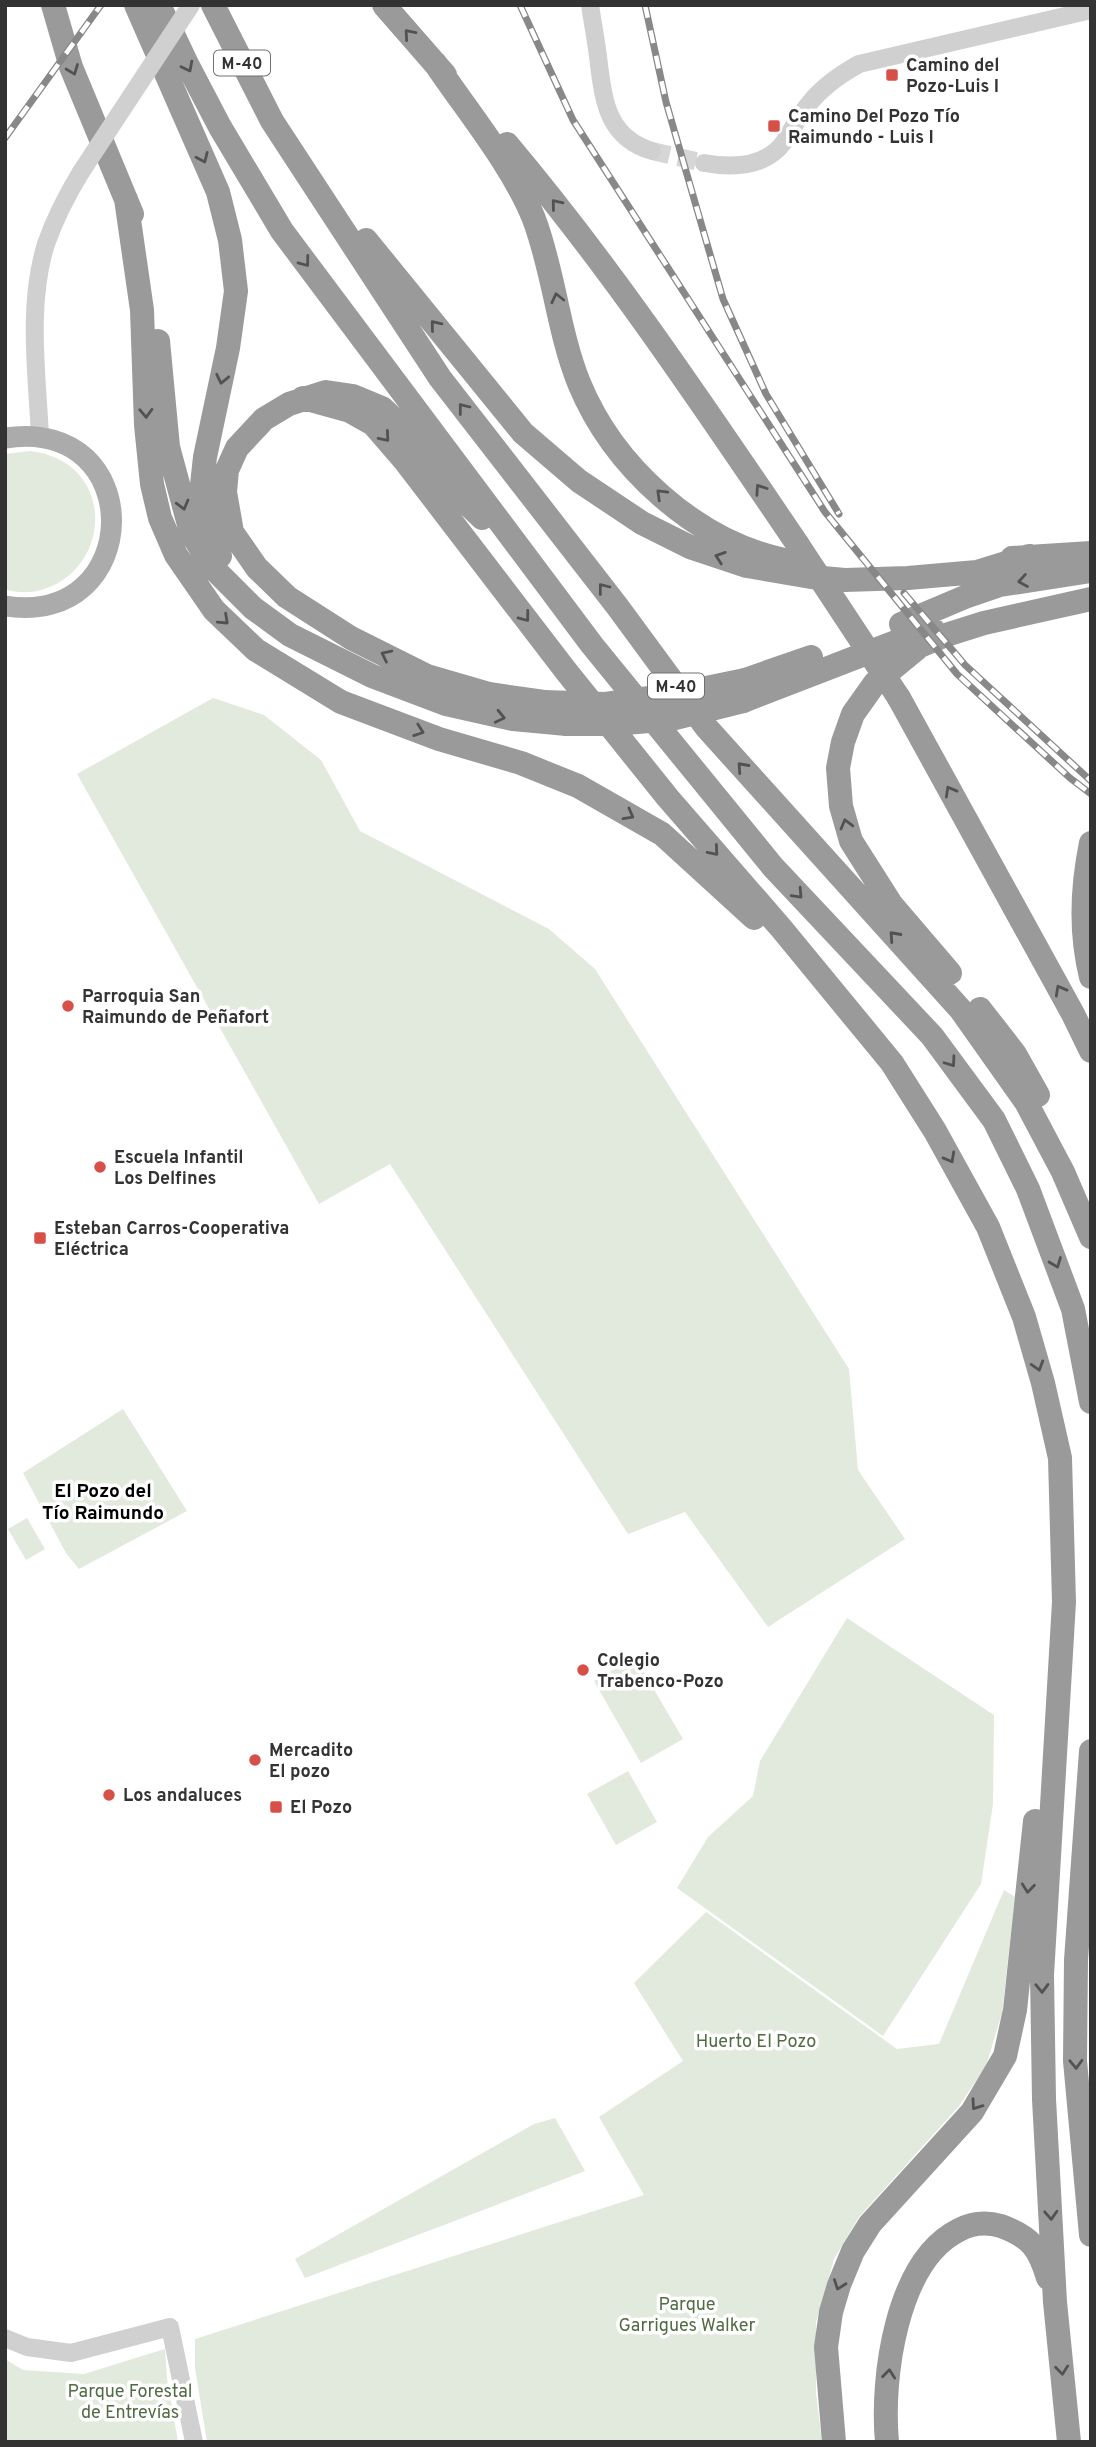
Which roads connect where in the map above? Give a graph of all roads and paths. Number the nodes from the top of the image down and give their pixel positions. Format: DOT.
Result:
graph roads {
  1 [pos="52,5"];
  2 [pos="136,5"];
  3 [pos="159,5"];
  4 [pos="191,5"];
  5 [pos="213,5"];
  6 [pos="384,5"];
  7 [pos="590,5"];
  8 [pos="1091,10"];
  9 [pos="435,63"];
  10 [pos="272,121"];
  11 [pos="652,151"];
  12 [pos="704,163"];
  13 [pos="126,199"];
  14 [pos="303,398"];
  15 [pos="40,436"];
  16 [pos="5,438"];
  17 [pos="1091,553"];
  18 [pos="1029,556"];
  19 [pos="1091,570"];
  20 [pos="544,581"];
  21 [pos="1091,597"];
  22 [pos="5,606"];
  23 [pos="344,661"];
  24 [pos="744,691"];
  25 [pos="1091,843"];
  26 [pos="1091,977"];
  27 [pos="840,1002"];
  28 [pos="1091,1051"];
  29 [pos="1091,1205"];
  30 [pos="1091,1237"];
  31 [pos="1091,1402"];
  32 [pos="1064,1602"];
  33 [pos="1091,1751"];
  34 [pos="1091,2235"];
  35 [pos="1055,2302"];
  36 [pos="5,2338"];
  37 [pos="1069,2440"];
  38 [pos="194,2442"];
  39 [pos="834,2442"];
  40 [pos="887,2442"];
  1 -- 13 [label="highway, one-way"];
  2 -- 23 [label="highway, one-way"];
  3 -- 20 [label="highway, M-40, one-way"];
  4 -- 15 [label="street, bridge"];
  5 -- 10 [label="highway, M-40"];
  9 -- 6 [label="highway, one-way"];
  7 -- 11 [label="street"];
  8 -- 12 [label="street"];
  18 -- 9 [label="highway, one-way"];
  28 -- 9 [label="highway, one-way, bridge"];
  18 -- 10 [label="highway, one-way"];
  30 -- 10 [label="highway, M-40, one-way"];
  13 -- 23 [label="highway, one-way"];
  13 -- 27 [label="highway, one-way"];
  14 -- 20 [label="highway"];
  24 -- 14 [label="highway, one-way, bridge"];
  14 -- 27 [label="highway, one-way"];
  15 -- 16 [label="main road"];
  15 -- 22 [label="main road"];
  17 -- 18 [label="highway"];
  19 -- 24 [label="highway, one-way"];
  20 -- 31 [label="highway, M-40, one-way"];
  21 -- 24 [label="highway"];
  29 -- 21 [label="highway, one-way"];
  23 -- 24 [label="highway, one-way, bridge"];
  25 -- 26 [label="highway"];
  27 -- 32 [label="highway, one-way"];
  32 -- 35 [label="highway, one-way"];
  32 -- 39 [label="highway, one-way"];
  33 -- 34 [label="highway, one-way"];
  35 -- 37 [label="highway, one-way"];
  40 -- 35 [label="highway, one-way"];
  36 -- 38 [label="street"];
}
